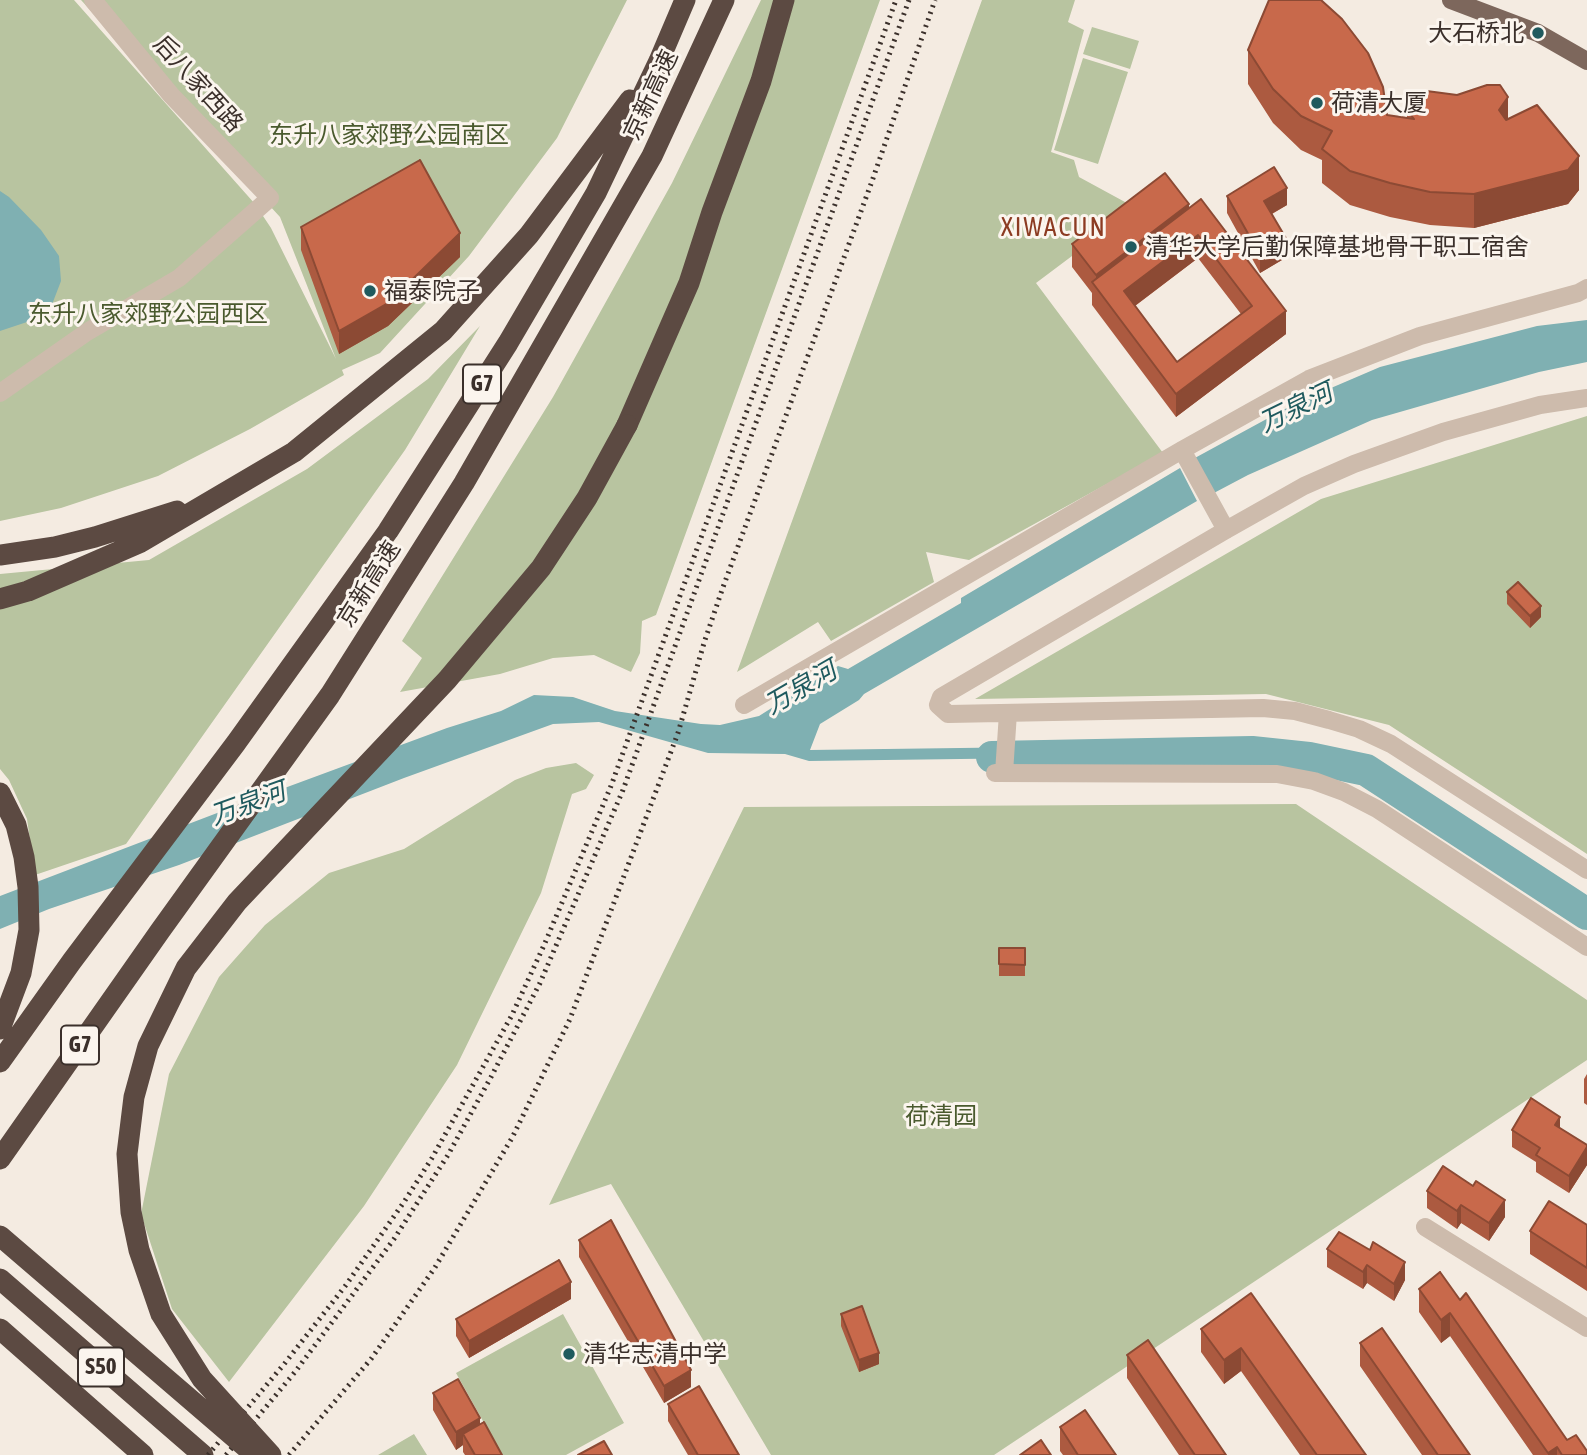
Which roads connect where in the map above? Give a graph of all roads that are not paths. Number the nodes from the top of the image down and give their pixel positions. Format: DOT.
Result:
graph roads {
  1 [pos="93,0"];
  2 [pos="685,0"];
  3 [pos="724,0"];
  4 [pos="784,0"];
  5 [pos="1451,0"];
  6 [pos="659,61"];
  7 [pos="1586,62"];
  8 [pos="1587,288"];
  9 [pos="0,393"];
  10 [pos="1587,398"];
  11 [pos="1182,450"];
  12 [pos="215,498"];
  13 [pos="1226,530"];
  14 [pos="0,555"];
  15 [pos="0,599"];
  16 [pos="744,705"];
  17 [pos="1008,713"];
  18 [pos="0,793"];
  19 [pos="1587,870"];
  20 [pos="1587,947"];
  21 [pos="0,1029"];
  22 [pos="0,1062"];
  23 [pos="0,1159"];
  24 [pos="1425,1227"];
  25 [pos="0,1236"];
  26 [pos="0,1279"];
  27 [pos="1587,1328"];
  28 [pos="0,1329"];
  29 [pos="144,1455"];
  30 [pos="203,1455"];
  31 [pos="255,1455"];
  32 [pos="271,1455"];
  1 -- 9 [label="street, 后八家西路"];
  2 -- 6 [label="highway, 京新高速 / G7"];
  3 -- 23 [label="highway, 京新高速 / G7"];
  4 -- 32 [label="highway, bridge"];
  5 -- 7 [label="main road"];
  6 -- 12 [label="highway"];
  6 -- 22 [label="highway, 京新高速 / G7"];
  8 -- 11 [label="street"];
  10 -- 13 [label="street"];
  11 -- 13 [label="street"];
  11 -- 16 [label="street"];
  12 -- 14 [label="highway"];
  12 -- 15 [label="highway"];
  13 -- 17 [label="street"];
  17 -- 19 [label="street"];
  17 -- 20 [label="street"];
  18 -- 21 [label="highway"];
  24 -- 27 [label="street"];
  25 -- 31 [label="highway, bridge"];
  26 -- 30 [label="highway, S50"];
  28 -- 29 [label="highway, S50"];
}
